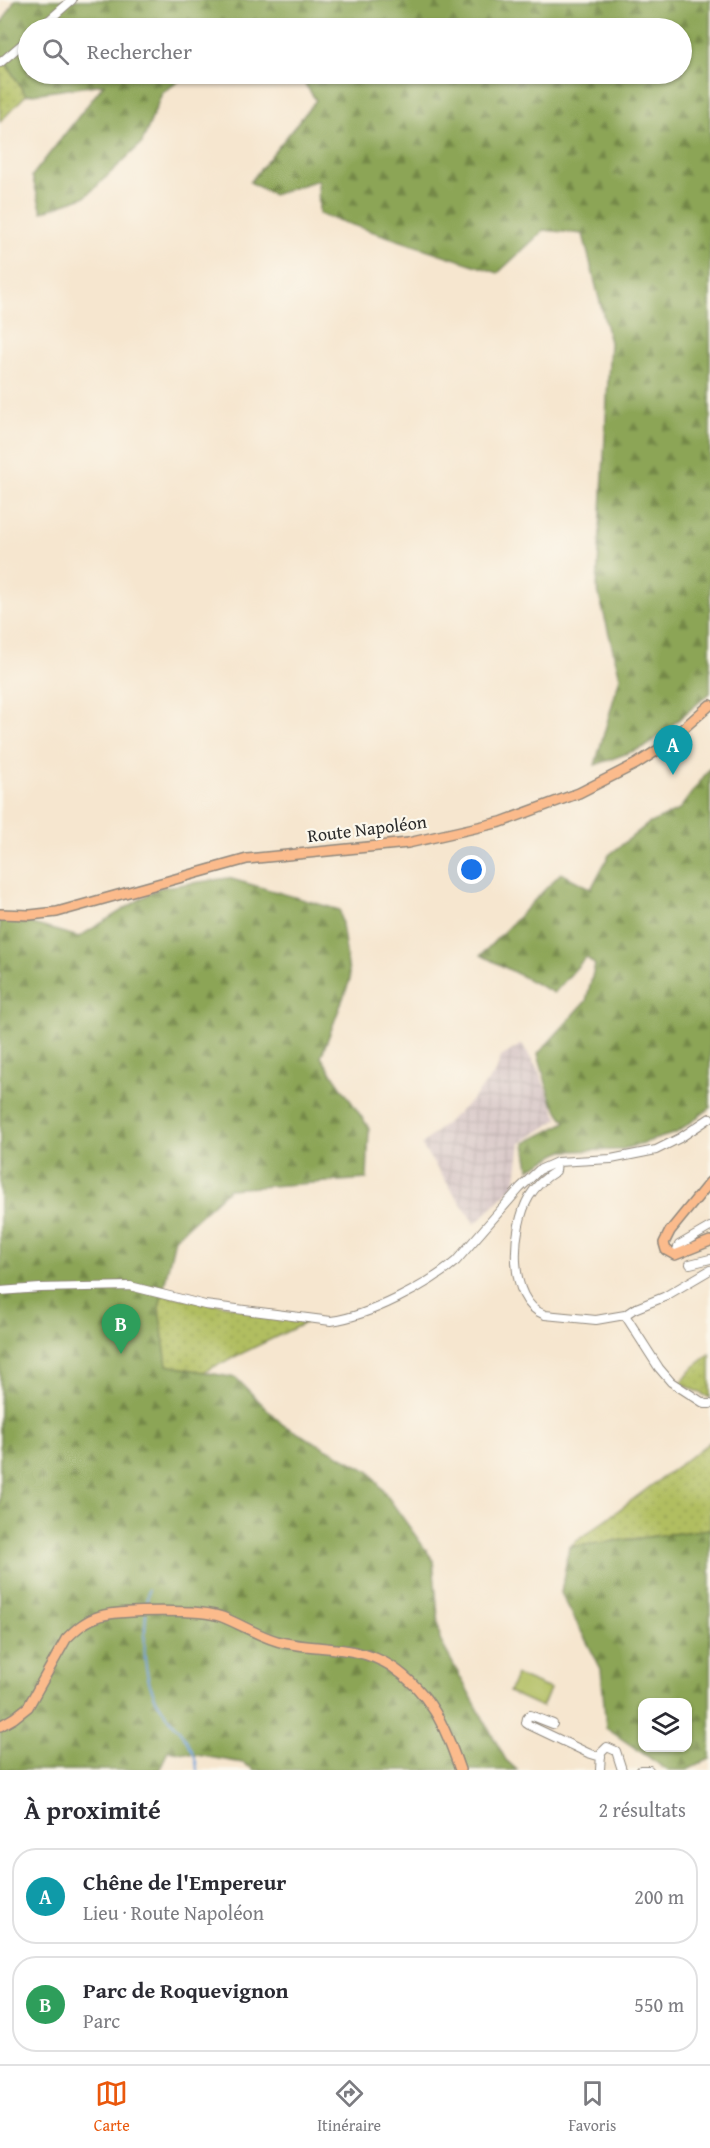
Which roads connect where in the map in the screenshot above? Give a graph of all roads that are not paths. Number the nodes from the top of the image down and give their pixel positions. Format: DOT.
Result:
graph roads {
  1 [pos="72,0"];
  2 [pos="51,18"];
  3 [pos="18,48"];
  4 [pos="0,63"];
  5 [pos="710,705"];
  6 [pos="0,914"];
  7 [pos="710,1118"];
  8 [pos="557,1162"];
  9 [pos="710,1182"];
  10 [pos="710,1227"];
  11 [pos="710,1241"];
  12 [pos="675,1255"];
  13 [pos="710,1259"];
  14 [pos="690,1264"];
  15 [pos="710,1270"];
  16 [pos="0,1291"];
  17 [pos="625,1315"];
  18 [pos="710,1404"];
  19 [pos="553,1724"];
  20 [pos="0,1726"];
  21 [pos="601,1757"];
  22 [pos="460,1770"];
  23 [pos="600,1770"];
  24 [pos="622,1770"];
  25 [pos="641,1770"];
  26 [pos="649,1770"];
  1 -- 2 [label="street"];
  3 -- 4 [label="street"];
  5 -- 6 [label="main road, Route Napoléon"];
  7 -- 8 [label="street"];
  8 -- 16 [label="street"];
  8 -- 17 [label="street"];
  9 -- 12 [label="main road"];
  10 -- 12 [label="street"];
  11 -- 12 [label="main road"];
  13 -- 14 [label="street"];
  15 -- 17 [label="street"];
  17 -- 18 [label="street"];
  19 -- 21 [label="street"];
  20 -- 22 [label="main road"];
  21 -- 23 [label="street"];
  21 -- 24 [label="street"];
  25 -- 26 [label="street"];
}
